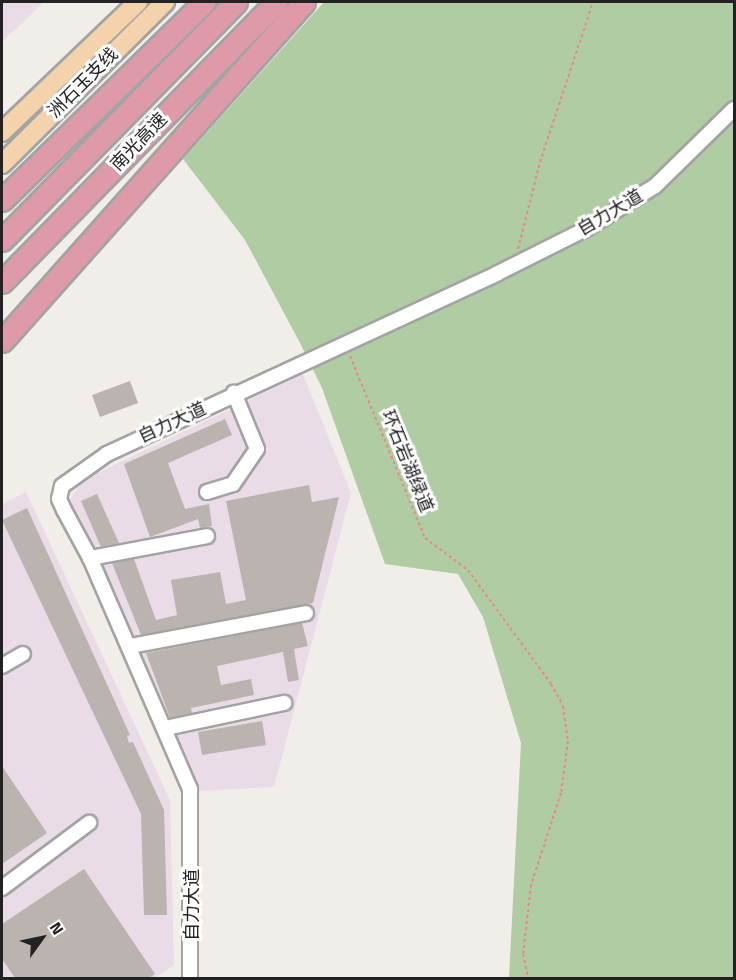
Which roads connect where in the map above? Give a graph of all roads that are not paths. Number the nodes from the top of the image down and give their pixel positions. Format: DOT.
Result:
graph roads {
  1 [pos="138,2"];
  2 [pos="165,2"];
  3 [pos="204,2"];
  4 [pos="236,2"];
  5 [pos="276,2"];
  6 [pos="304,2"];
  7 [pos="735,109"];
  8 [pos="2,132"];
  9 [pos="2,164"];
  10 [pos="2,200"];
  11 [pos="2,240"];
  12 [pos="2,282"];
  13 [pos="2,341"];
  14 [pos="234,393"];
  15 [pos="207,492"];
  16 [pos="207,536"];
  17 [pos="90,558"];
  18 [pos="306,613"];
  19 [pos="130,646"];
  20 [pos="23,654"];
  21 [pos="2,666"];
  22 [pos="284,703"];
  23 [pos="166,728"];
  24 [pos="89,823"];
  25 [pos="2,888"];
  26 [pos="190,978"];
  1 -- 8 [label="main road, 洲石玉支线"];
  2 -- 9 [label="main road, 洲石玉支线"];
  3 -- 10 [label="highway"];
  4 -- 11 [label="highway, 南光高速"];
  5 -- 12 [label="highway, 南光高速"];
  6 -- 13 [label="highway"];
  7 -- 14 [label="street, 自力大道"];
  14 -- 15 [label="street"];
  14 -- 17 [label="street, 自力大道"];
  16 -- 17 [label="street"];
  17 -- 19 [label="street, 自力大道"];
  18 -- 19 [label="street"];
  19 -- 23 [label="street, 自力大道"];
  20 -- 21 [label="street"];
  22 -- 23 [label="street"];
  23 -- 26 [label="street, 自力大道"];
  24 -- 25 [label="street"];
}
